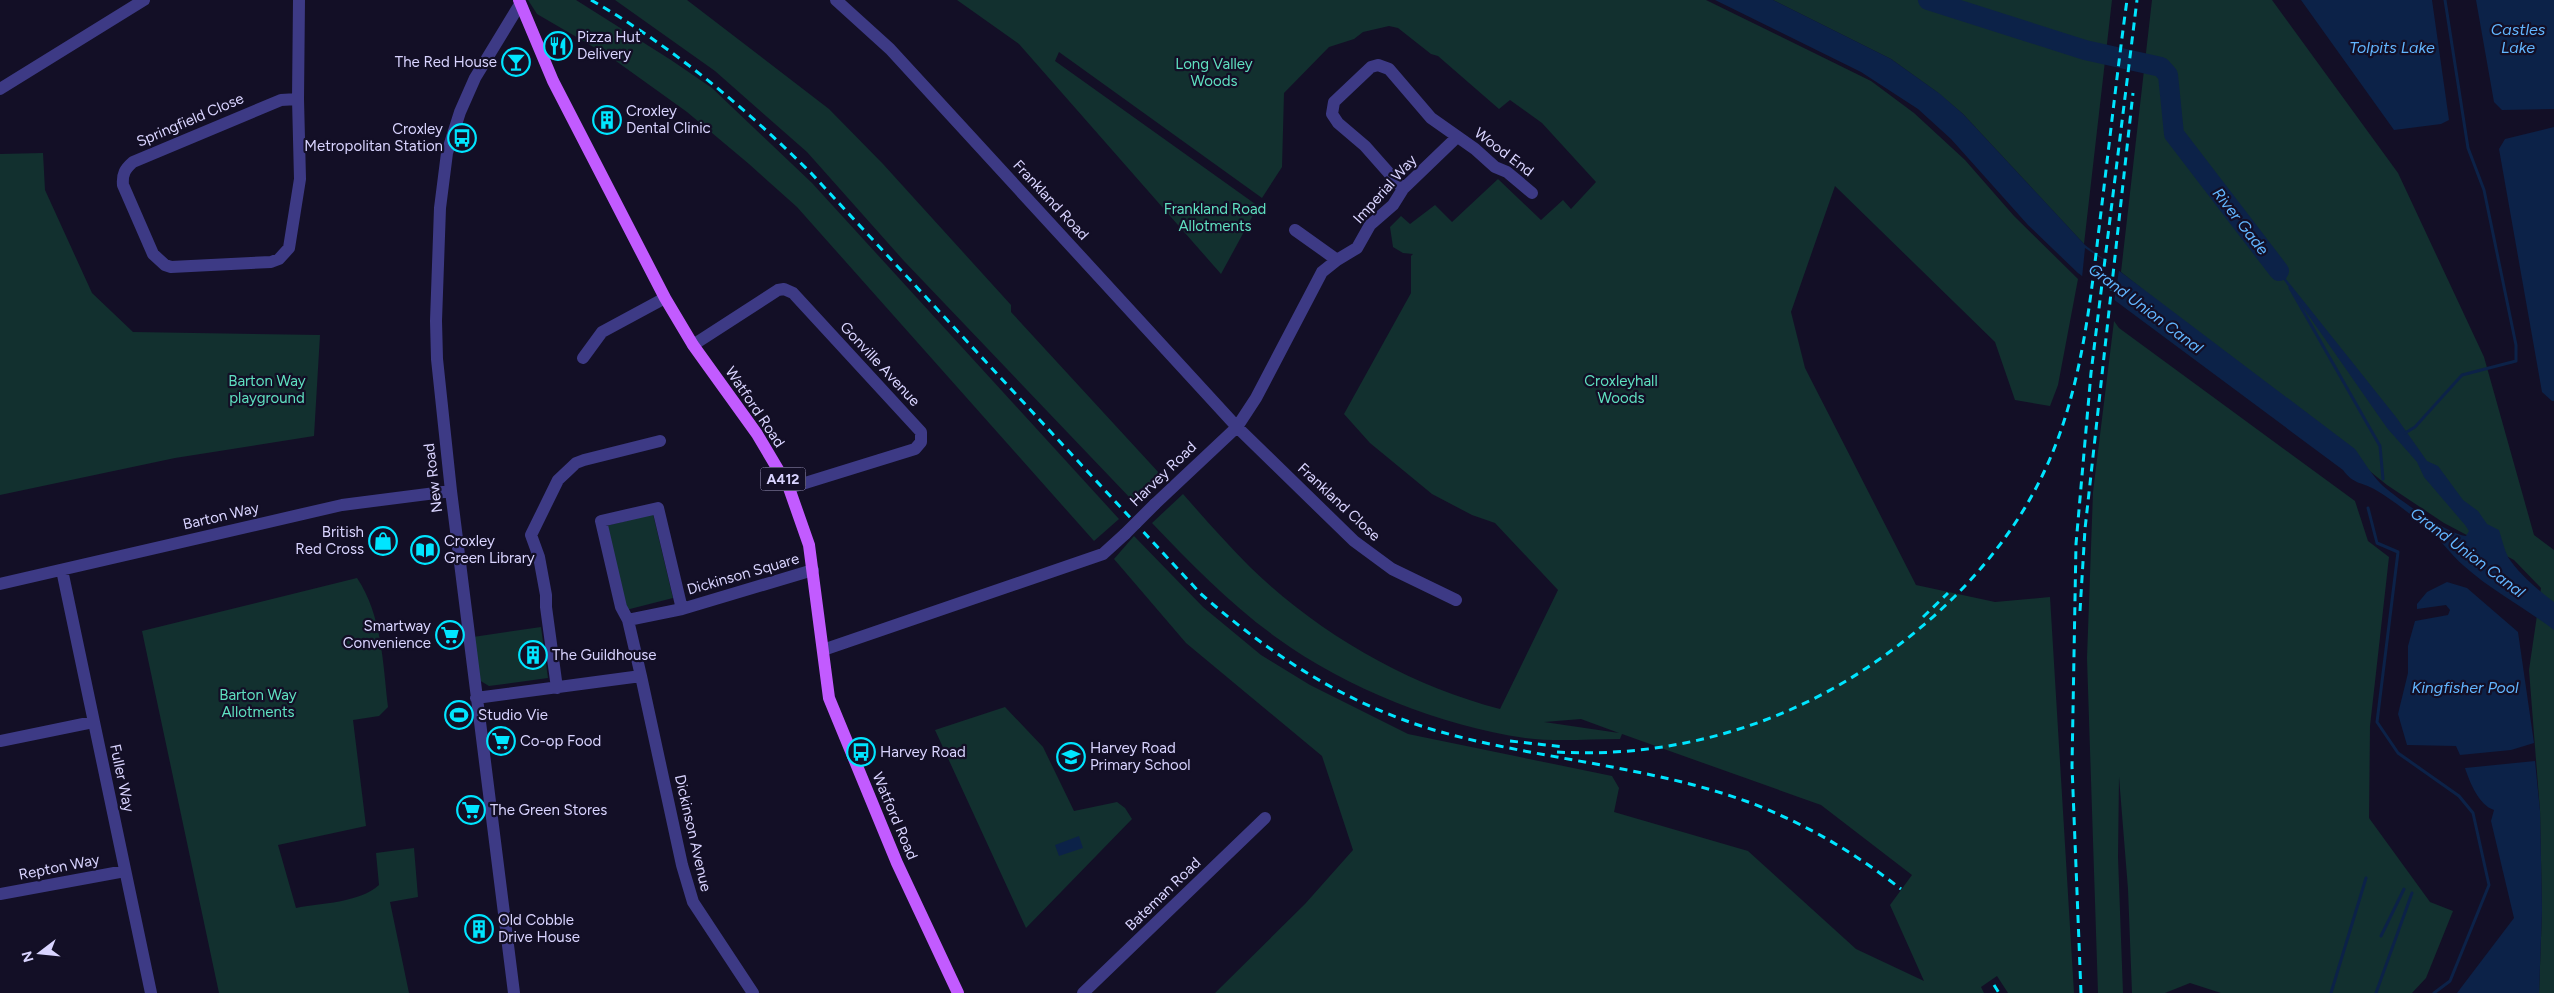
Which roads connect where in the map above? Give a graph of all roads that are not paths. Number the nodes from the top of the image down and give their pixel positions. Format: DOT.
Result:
graph roads {
  1 [pos="144,0"];
  2 [pos="299,0"];
  3 [pos="836,0"];
  4 [pos="520,2"];
  5 [pos="0,89"];
  6 [pos="298,99"];
  7 [pos="1456,138"];
  8 [pos="1403,189"];
  9 [pos="1532,193"];
  10 [pos="1295,230"];
  11 [pos="1337,260"];
  12 [pos="665,298"];
  13 [pos="693,345"];
  14 [pos="583,358"];
  15 [pos="1237,427"];
  16 [pos="660,441"];
  17 [pos="789,488"];
  18 [pos="451,491"];
  19 [pos="62,570"];
  20 [pos="813,570"];
  21 [pos="0,584"];
  22 [pos="1456,600"];
  23 [pos="682,609"];
  24 [pos="628,620"];
  25 [pos="823,650"];
  26 [pos="641,676"];
  27 [pos="557,688"];
  28 [pos="476,698"];
  29 [pos="93,722"];
  30 [pos="0,741"];
  31 [pos="658,752"];
  32 [pos="1265,818"];
  33 [pos="125,871"];
  34 [pos="0,894"];
  35 [pos="151,993"];
  36 [pos="514,993"];
  37 [pos="754,993"];
  38 [pos="958,993"];
  39 [pos="1083,993"];
  1 -- 5 [label="street"];
  2 -- 6 [label="street, Springfield Close"];
  3 -- 15 [label="street, Frankland Road"];
  4 -- 12 [label="main road, Watford Road / A412"];
  4 -- 18 [label="street, New Road"];
  6 -- 6 [label="street, Springfield Close"];
  7 -- 8 [label="street, Imperial Way"];
  7 -- 8 [label="street, Wood End"];
  7 -- 9 [label="street, Wood End"];
  8 -- 11 [label="street, Imperial Way"];
  10 -- 11 [label="street"];
  11 -- 15 [label="street, Harvey Road"];
  12 -- 13 [label="main road, Watford Road / A412"];
  12 -- 14 [label="street"];
  13 -- 17 [label="main road, Watford Road / A412"];
  13 -- 17 [label="street, Gonville Avenue"];
  15 -- 22 [label="street, Frankland Close"];
  15 -- 25 [label="street, Harvey Road, bridge"];
  16 -- 27 [label="street"];
  17 -- 20 [label="main road, Watford Road / A412"];
  18 -- 19 [label="street, Barton Way"];
  18 -- 28 [label="street, New Road"];
  19 -- 21 [label="street, Barton Way"];
  19 -- 29 [label="street, Fuller Way"];
  20 -- 23 [label="street, Dickinson Square"];
  20 -- 25 [label="main road, Watford Road / A412"];
  23 -- 24 [label="street, Dickinson Square"];
  23 -- 24 [label="street, Dickinson Square"];
  24 -- 26 [label="street, Dickinson Square"];
  25 -- 38 [label="main road, Watford Road / A412"];
  26 -- 27 [label="street"];
  26 -- 31 [label="street, Dickinson Square"];
  27 -- 28 [label="street"];
  28 -- 36 [label="street, New Road"];
  29 -- 30 [label="street"];
  29 -- 33 [label="street, Fuller Way"];
  31 -- 37 [label="street, Dickinson Avenue"];
  32 -- 39 [label="street, Bateman Road"];
  33 -- 34 [label="street, Repton Way"];
  33 -- 35 [label="street, Fuller Way"];
}
